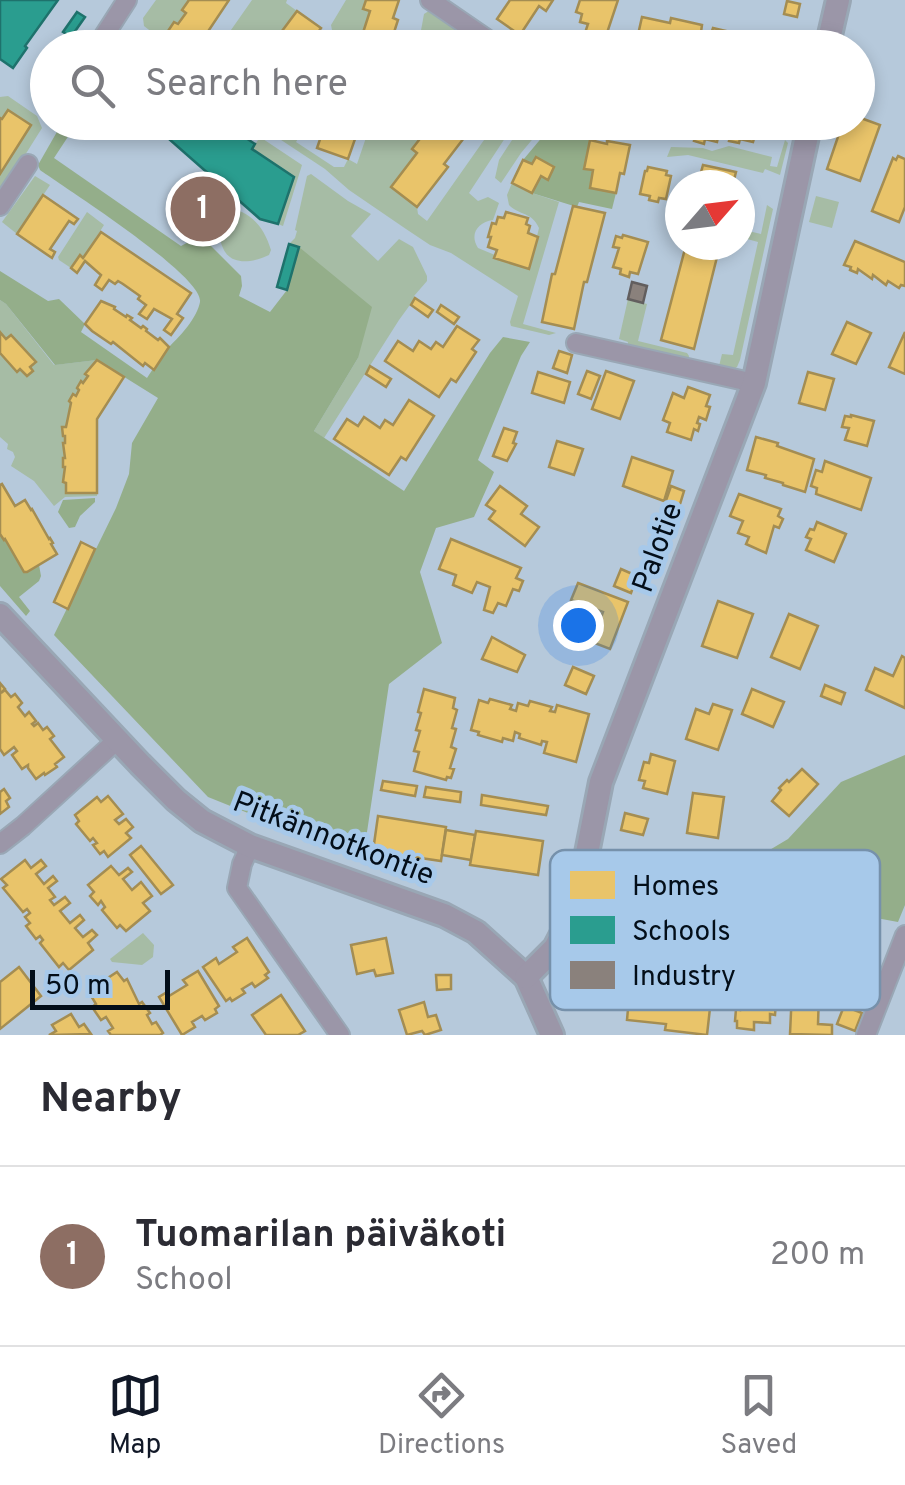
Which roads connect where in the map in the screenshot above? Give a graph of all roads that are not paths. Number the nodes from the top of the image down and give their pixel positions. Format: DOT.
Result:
graph roads {
  1 [pos="127,0"];
  2 [pos="430,0"];
  3 [pos="838,0"];
  4 [pos="107,30"];
  5 [pos="474,30"];
  6 [pos="831,30"];
  7 [pos="806,140"];
  8 [pos="28,164"];
  9 [pos="0,206"];
  10 [pos="576,343"];
  11 [pos="754,383"];
  12 [pos="0,615"];
  13 [pos="117,740"];
  14 [pos="0,844"];
  15 [pos="250,846"];
  16 [pos="585,850"];
  17 [pos="905,934"];
  18 [pos="550,953"];
  19 [pos="526,977"];
  20 [pos="880,999"];
  21 [pos="876,1010"];
  22 [pos="340,1035"];
  23 [pos="552,1035"];
  24 [pos="866,1035"];
  1 -- 4 [label="street"];
  2 -- 5 [label="street"];
  3 -- 6 [label="street"];
  7 -- 11 [label="street, Palotie"];
  8 -- 9 [label="street"];
  10 -- 11 [label="street"];
  11 -- 16 [label="street, Palotie"];
  12 -- 13 [label="street, Pitkännotkontie"];
  13 -- 14 [label="street"];
  13 -- 15 [label="street, Pitkännotkontie"];
  15 -- 19 [label="street, Pitkännotkontie"];
  15 -- 22 [label="street"];
  17 -- 20 [label="street"];
  18 -- 19 [label="street, Palotie"];
  19 -- 23 [label="street, Pitkännotkontie"];
  21 -- 24 [label="street"];
}
